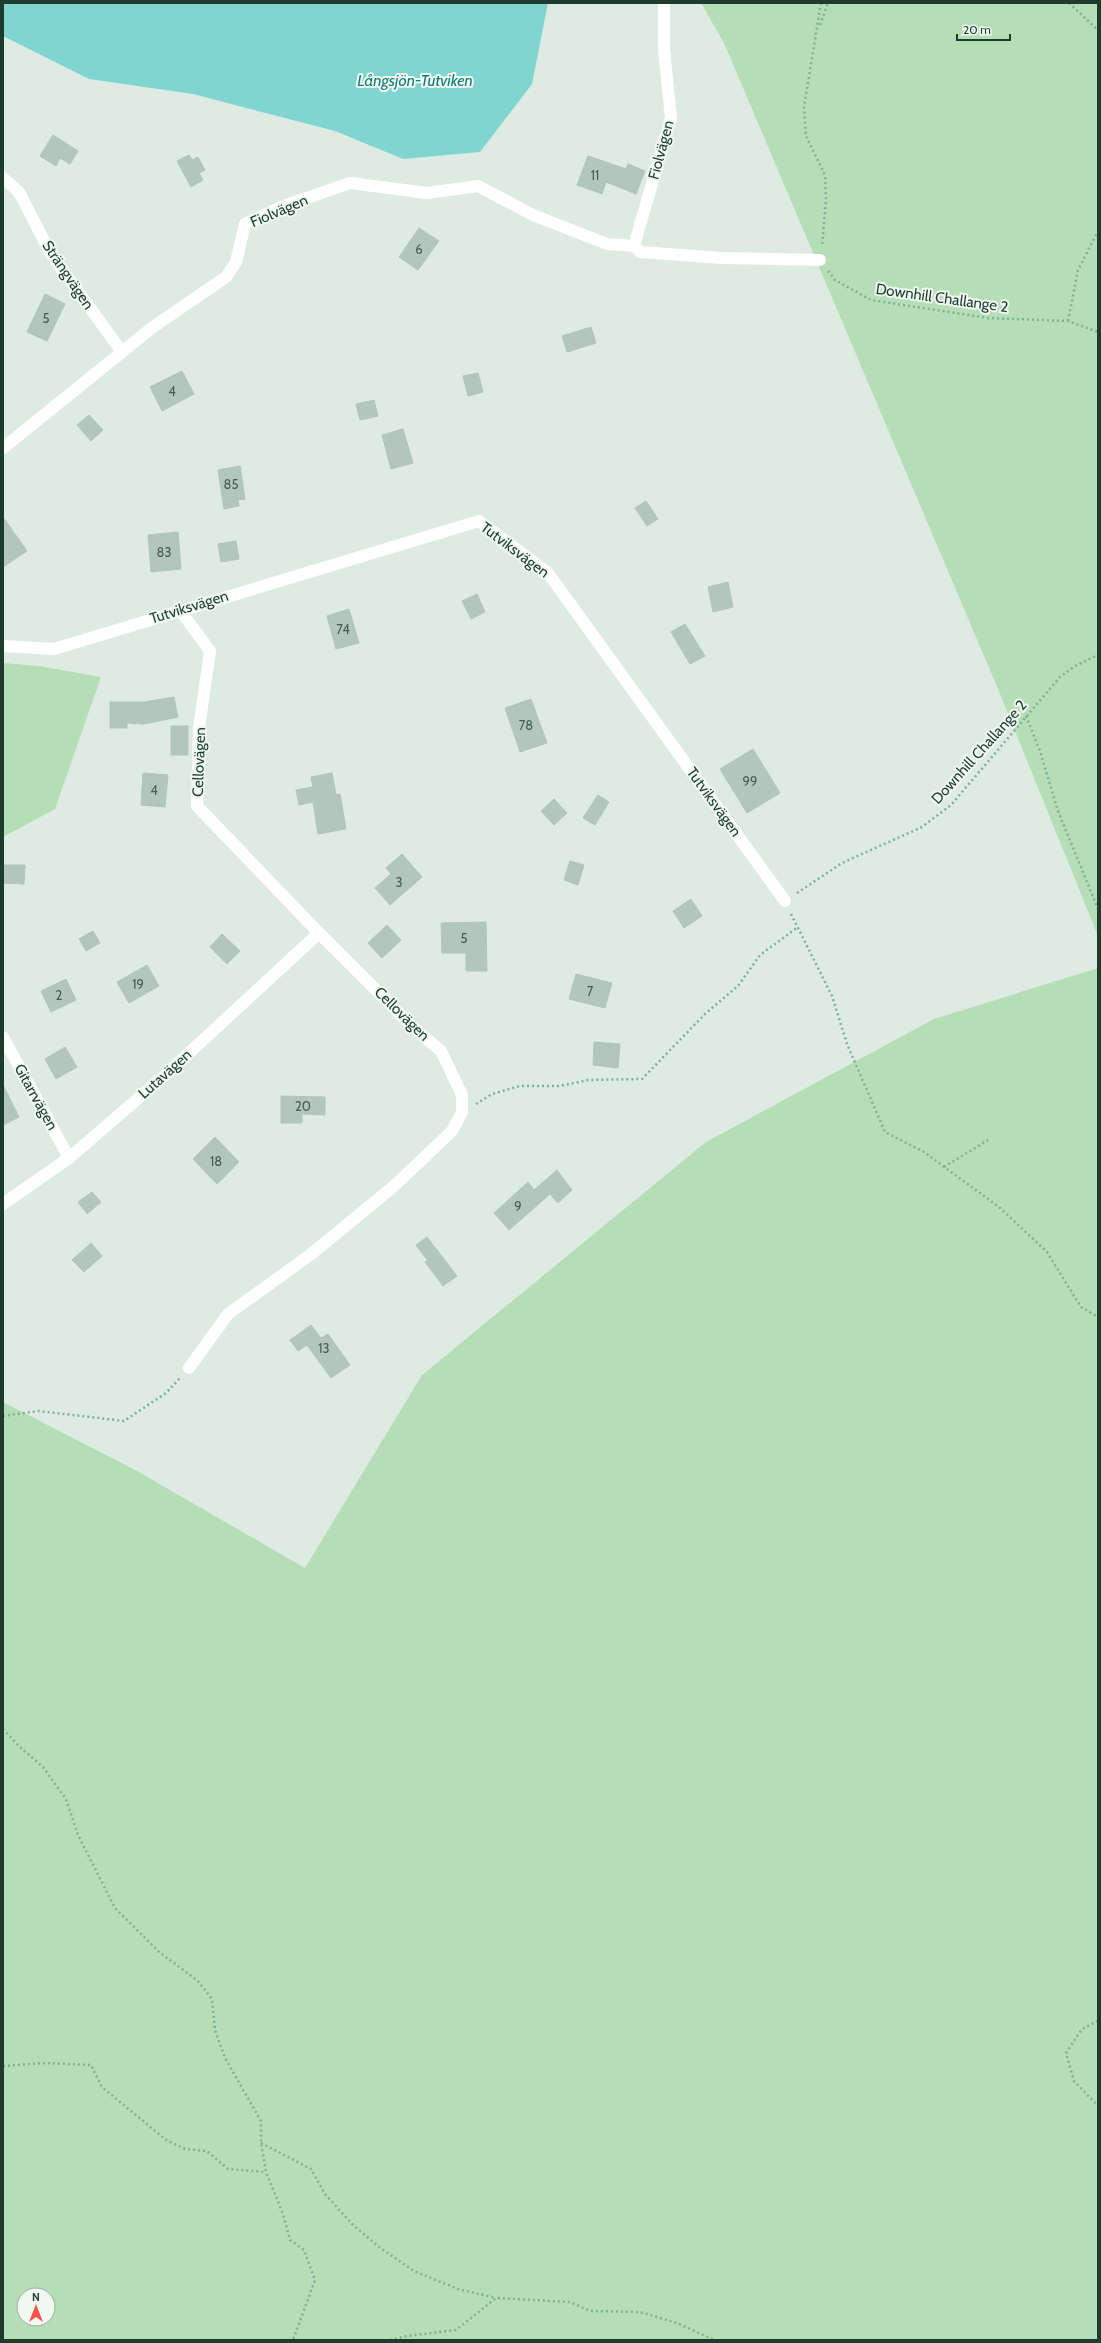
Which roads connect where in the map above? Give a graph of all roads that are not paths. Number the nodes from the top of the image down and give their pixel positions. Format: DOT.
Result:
graph roads {
  1 [pos="664,3"];
  2 [pos="3,178"];
  3 [pos="634,246"];
  4 [pos="821,257"];
  5 [pos="122,352"];
  6 [pos="3,448"];
  7 [pos="180,610"];
  8 [pos="3,646"];
  9 [pos="785,900"];
  10 [pos="319,934"];
  11 [pos="3,1037"];
  12 [pos="69,1158"];
  13 [pos="3,1204"];
  14 [pos="189,1368"];
  1 -- 3 [label="street, Fiolvägen"];
  2 -- 5 [label="street, Strängvägen"];
  3 -- 4 [label="street, Fiolvägen"];
  3 -- 5 [label="street, Fiolvägen"];
  5 -- 6 [label="street, Fiolvägen"];
  7 -- 8 [label="street, Tutviksvägen"];
  7 -- 9 [label="street, Tutviksvägen"];
  7 -- 10 [label="street, Cellovägen"];
  10 -- 12 [label="street, Lutavägen"];
  10 -- 14 [label="street, Cellovägen"];
  11 -- 12 [label="street, Gitarrvägen"];
  12 -- 13 [label="street, Lutavägen"];
}
